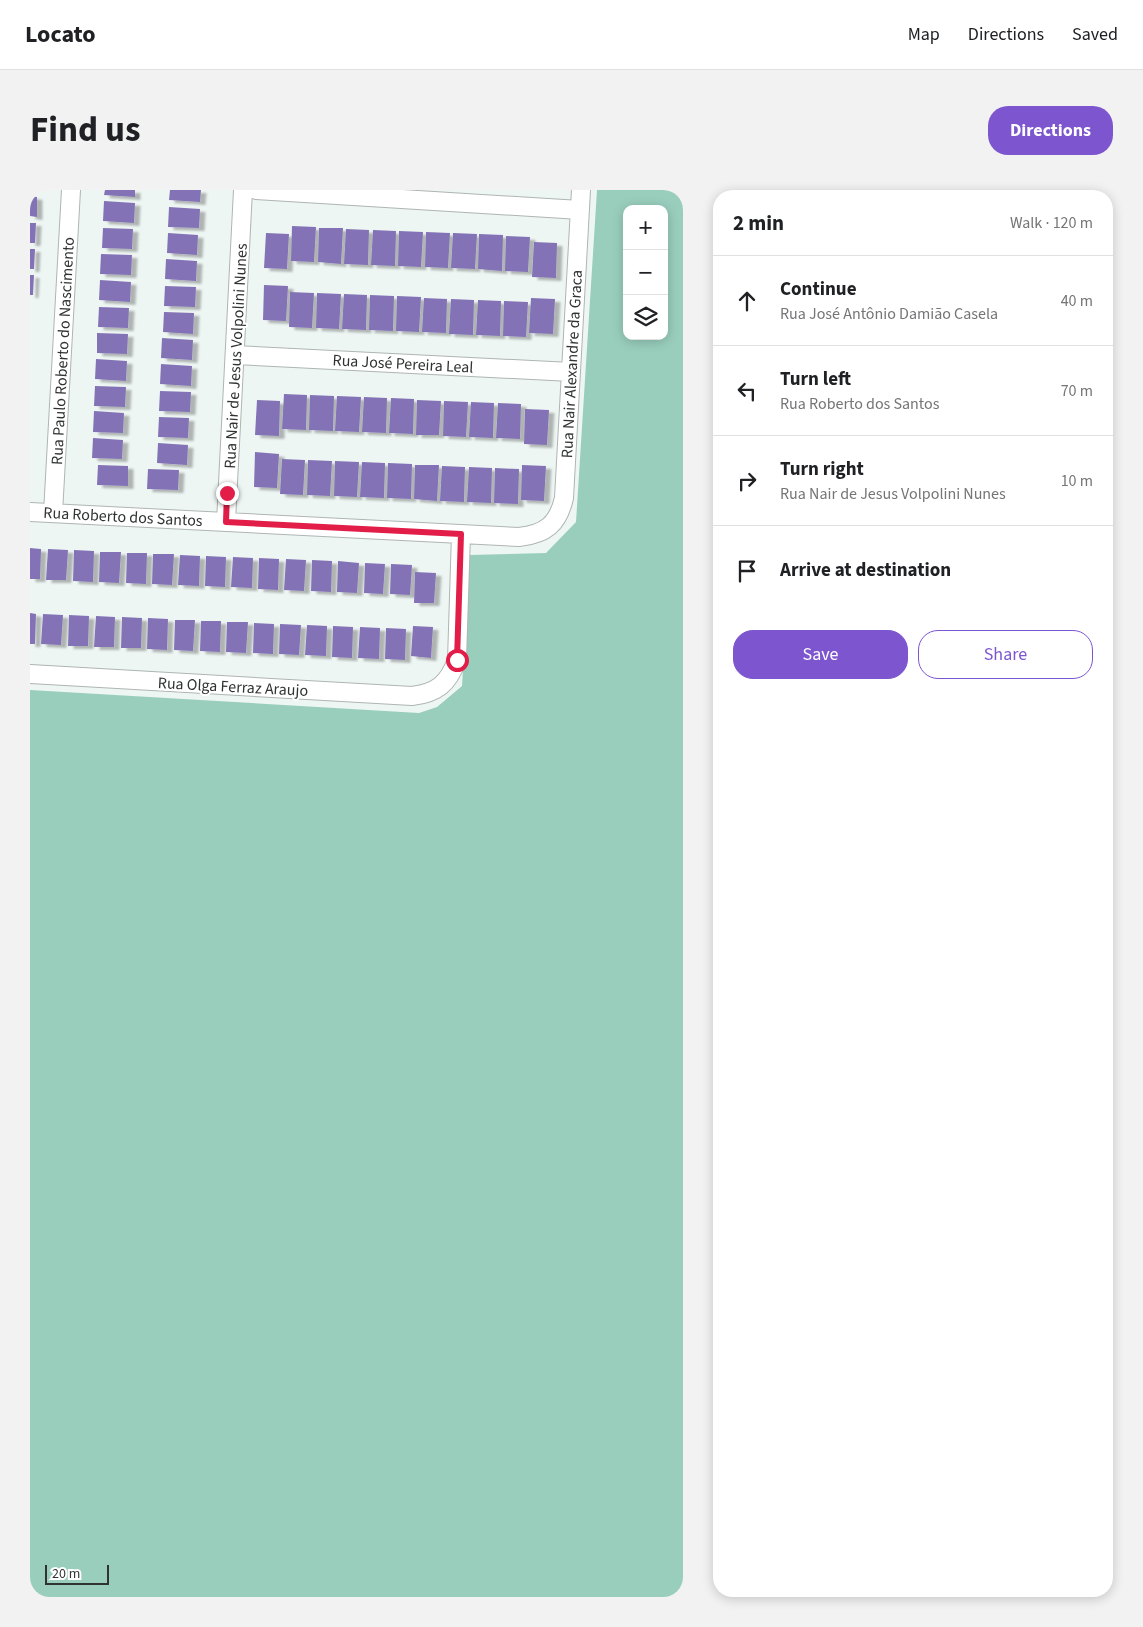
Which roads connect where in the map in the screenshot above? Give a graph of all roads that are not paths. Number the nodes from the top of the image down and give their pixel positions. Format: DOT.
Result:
graph roads {
  1 [pos="71,190"];
  2 [pos="243,190"];
  3 [pos="256,190"];
  4 [pos="581,190"];
  5 [pos="580,210"];
  6 [pos="235,355"];
  7 [pos="571,372"];
  8 [pos="30,512"];
  9 [pos="53,513"];
  10 [pos="226,522"];
  11 [pos="544,530"];
  12 [pos="461,534"];
  13 [pos="30,674"];
  1 -- 9 [label="street, Rua Paulo Roberto do Nascimento"];
  2 -- 6 [label="street, Rua Nair de Jesus Volpolini Nunes"];
  3 -- 5 [label="street"];
  4 -- 5 [label="street, Rua Nair Alexandre da Graca"];
  5 -- 7 [label="street, Rua Nair Alexandre da Graca"];
  6 -- 7 [label="street, Rua José Pereira Leal"];
  6 -- 10 [label="street, Rua Nair de Jesus Volpolini Nunes"];
  7 -- 11 [label="street, Rua Nair Alexandre da Graca"];
  8 -- 9 [label="street, Rua Roberto dos Santos"];
  9 -- 10 [label="street, Rua Roberto dos Santos"];
  10 -- 12 [label="street, Rua Roberto dos Santos"];
  11 -- 12 [label="street, Rua Roberto dos Santos"];
  12 -- 13 [label="street, Rua Olga Ferraz Araujo"];
}
